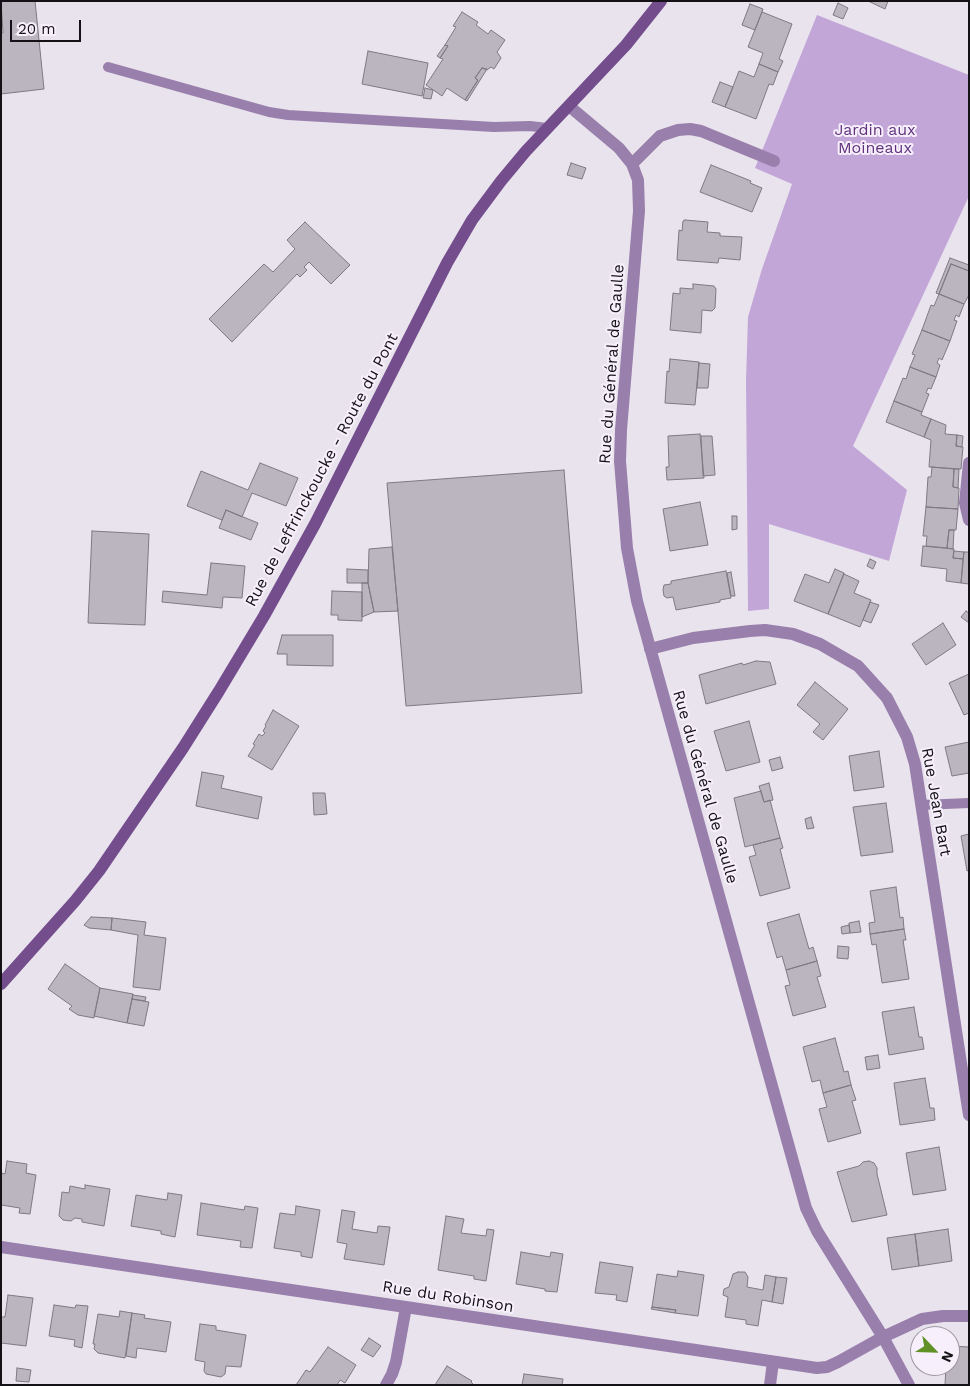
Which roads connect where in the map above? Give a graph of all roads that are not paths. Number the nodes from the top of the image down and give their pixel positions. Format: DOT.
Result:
graph roads {
  1 [pos="661,1"];
  2 [pos="108,67"];
  3 [pos="568,106"];
  4 [pos="547,128"];
  5 [pos="774,161"];
  6 [pos="632,164"];
  7 [pos="969,464"];
  8 [pos="969,520"];
  9 [pos="650,649"];
  10 [pos="969,803"];
  11 [pos="921,805"];
  12 [pos="1,984"];
  13 [pos="969,1115"];
  14 [pos="1,1247"];
  15 [pos="406,1307"];
  16 [pos="969,1316"];
  17 [pos="883,1337"];
  18 [pos="773,1362"];
  19 [pos="386,1385"];
  20 [pos="770,1385"];
  21 [pos="909,1385"];
  1 -- 3 [label="main road, Rue de Leffrinckoucke - Route du Pont"];
  2 -- 4 [label="lane"];
  3 -- 4 [label="main road, Rue de Leffrinckoucke - Route du Pont"];
  3 -- 6 [label="street, Rue du Général de Gaulle"];
  4 -- 12 [label="main road, Rue de Leffrinckoucke - Route du Pont"];
  5 -- 6 [label="street"];
  6 -- 9 [label="street, Rue du Général de Gaulle"];
  7 -- 8 [label="street"];
  9 -- 11 [label="street, Rue Jean Bart"];
  9 -- 17 [label="street, Rue du Général de Gaulle"];
  10 -- 11 [label="lane"];
  11 -- 13 [label="street, Rue Jean Bart"];
  14 -- 15 [label="street, Rue du Robinson"];
  15 -- 18 [label="street, Rue du Robinson"];
  15 -- 19 [label="street"];
  16 -- 17 [label="street, Rue du Robinson"];
  17 -- 18 [label="street, Rue du Robinson"];
  17 -- 21 [label="street, Rue du Général de Gaulle"];
  18 -- 20 [label="street"];
}
